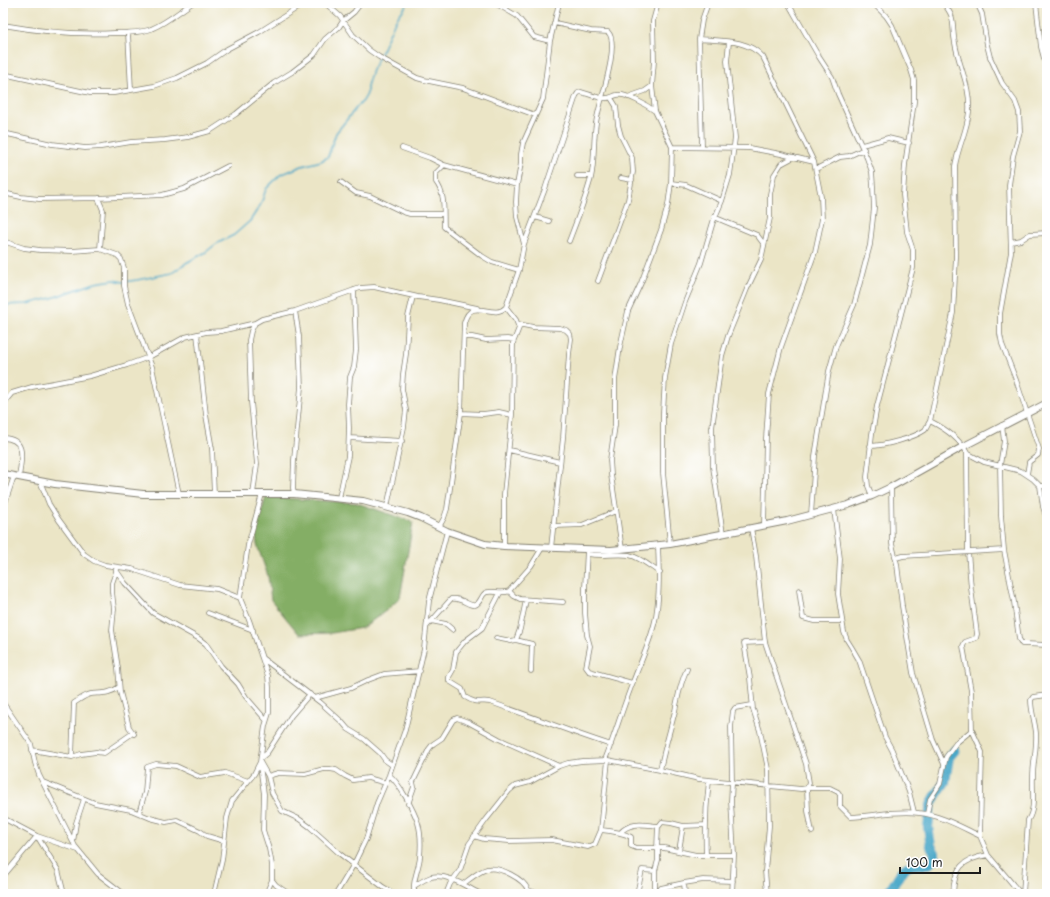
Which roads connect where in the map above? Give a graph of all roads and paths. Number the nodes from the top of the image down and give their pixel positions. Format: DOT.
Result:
graph roads {
  1 [pos="192,3"];
  2 [pos="305,3"];
  3 [pos="325,3"];
  4 [pos="361,3"];
  5 [pos="495,3"];
  6 [pos="559,3"];
  7 [pos="658,3"];
  8 [pos="708,3"];
  9 [pos="788,3"];
  10 [pos="873,3"];
  11 [pos="943,3"];
  12 [pos="977,3"];
  13 [pos="1036,3"];
  14 [pos="343,20"];
  15 [pos="555,22"];
  16 [pos="3,25"];
  17 [pos="128,33"];
  18 [pos="699,39"];
  19 [pos="550,41"];
  20 [pos="729,42"];
  21 [pos="1047,70"];
  22 [pos="3,74"];
  23 [pos="652,86"];
  24 [pos="131,90"];
  25 [pos="628,97"];
  26 [pos="602,98"];
  27 [pos="611,98"];
  28 [pos="655,111"];
  29 [pos="535,115"];
  30 [pos="3,133"];
  31 [pos="909,143"];
  32 [pos="702,146"];
  33 [pos="672,147"];
  34 [pos="734,147"];
  35 [pos="863,147"];
  36 [pos="402,148"];
  37 [pos="794,157"];
  38 [pos="814,162"];
  39 [pos="444,165"];
  40 [pos="228,166"];
  41 [pos="816,169"];
  42 [pos="577,176"];
  43 [pos="591,176"];
  44 [pos="621,178"];
  45 [pos="632,180"];
  46 [pos="341,182"];
  47 [pos="671,183"];
  48 [pos="517,185"];
  49 [pos="3,193"];
  50 [pos="98,198"];
  51 [pos="722,201"];
  52 [pos="443,214"];
  53 [pos="535,217"];
  54 [pos="714,217"];
  55 [pos="549,221"];
  56 [pos="1047,233"];
  57 [pos="3,241"];
  58 [pos="569,241"];
  59 [pos="1011,242"];
  60 [pos="764,243"];
  61 [pos="524,244"];
  62 [pos="100,249"];
  63 [pos="518,270"];
  64 [pos="598,281"];
  65 [pos="354,290"];
  66 [pos="413,296"];
  67 [pos="506,307"];
  68 [pos="479,309"];
  69 [pos="295,311"];
  70 [pos="255,323"];
  71 [pos="518,324"];
  72 [pos="197,334"];
  73 [pos="464,337"];
  74 [pos="514,340"];
  75 [pos="149,356"];
  76 [pos="1047,403"];
  77 [pos="3,404"];
  78 [pos="461,413"];
  79 [pos="1027,413"];
  80 [pos="512,415"];
  81 [pos="930,422"];
  82 [pos="1002,426"];
  83 [pos="3,438"];
  84 [pos="349,438"];
  85 [pos="402,441"];
  86 [pos="870,446"];
  87 [pos="964,446"];
  88 [pos="509,450"];
  89 [pos="967,453"];
  90 [pos="560,462"];
  91 [pos="1000,465"];
  92 [pos="3,474"];
  93 [pos="1027,474"];
  94 [pos="16,477"];
  95 [pos="40,481"];
  96 [pos="1040,486"];
  97 [pos="1047,486"];
  98 [pos="890,487"];
  99 [pos="179,494"];
  100 [pos="214,494"];
  101 [pos="253,494"];
  102 [pos="262,494"];
  103 [pos="294,494"];
  104 [pos="872,496"];
  105 [pos="339,498"];
  106 [pos="387,507"];
  107 [pos="3,509"];
  108 [pos="834,509"];
  109 [pos="616,511"];
  110 [pos="811,515"];
  111 [pos="1047,519"];
  112 [pos="555,526"];
  113 [pos="764,526"];
  114 [pos="439,527"];
  115 [pos="752,528"];
  116 [pos="447,531"];
  117 [pos="723,534"];
  118 [pos="670,544"];
  119 [pos="504,546"];
  120 [pos="658,546"];
  121 [pos="542,548"];
  122 [pos="551,548"];
  123 [pos="622,549"];
  124 [pos="1004,550"];
  125 [pos="588,552"];
  126 [pos="968,552"];
  127 [pos="896,558"];
  128 [pos="117,568"];
  129 [pos="660,573"];
  130 [pos="799,590"];
  131 [pos="509,591"];
  132 [pos="500,593"];
  133 [pos="240,598"];
  134 [pos="526,600"];
  135 [pos="563,602"];
  136 [pos="208,614"];
  137 [pos="431,621"];
  138 [pos="842,621"];
  139 [pos="426,626"];
  140 [pos="253,630"];
  141 [pos="453,630"];
  142 [pos="496,638"];
  143 [pos="516,640"];
  144 [pos="766,642"];
  145 [pos="1047,645"];
  146 [pos="261,657"];
  147 [pos="687,669"];
  148 [pos="420,671"];
  149 [pos="531,671"];
  150 [pos="632,683"];
  151 [pos="119,687"];
  152 [pos="310,694"];
  153 [pos="1047,695"];
  154 [pos="315,698"];
  155 [pos="3,703"];
  156 [pos="752,705"];
  157 [pos="266,720"];
  158 [pos="972,730"];
  159 [pos="611,744"];
  160 [pos="32,750"];
  161 [pos="72,757"];
  162 [pos="260,760"];
  163 [pos="607,760"];
  164 [pos="944,764"];
  165 [pos="392,765"];
  166 [pos="558,766"];
  167 [pos="660,770"];
  168 [pos="389,775"];
  169 [pos="268,776"];
  170 [pos="709,780"];
  171 [pos="248,781"];
  172 [pos="43,782"];
  173 [pos="732,782"];
  174 [pos="386,783"];
  175 [pos="767,786"];
  176 [pos="807,788"];
  177 [pos="84,799"];
  178 [pos="408,804"];
  179 [pos="914,812"];
  180 [pos="139,813"];
  181 [pos="927,814"];
  182 [pos="3,818"];
  183 [pos="658,826"];
  184 [pos="683,826"];
  185 [pos="706,826"];
  186 [pos="601,830"];
  187 [pos="812,832"];
  188 [pos="620,833"];
  189 [pos="37,836"];
  190 [pos="474,836"];
  191 [pos="980,836"];
  192 [pos="224,841"];
  193 [pos="73,842"];
  194 [pos="657,849"];
  195 [pos="78,850"];
  196 [pos="679,851"];
  197 [pos="706,855"];
  198 [pos="734,855"];
  199 [pos="988,855"];
  200 [pos="354,864"];
  201 [pos="655,871"];
  202 [pos="3,875"];
  203 [pos="272,880"];
  204 [pos="453,880"];
  205 [pos="733,881"];
  206 [pos="684,883"];
  207 [pos="463,884"];
  208 [pos="414,886"];
  209 [pos="215,893"];
  210 [pos="64,894"];
  211 [pos="124,894"];
  212 [pos="266,894"];
  213 [pos="289,894"];
  214 [pos="336,894"];
  215 [pos="395,894"];
  216 [pos="415,894"];
  217 [pos="446,894"];
  218 [pos="481,894"];
  219 [pos="539,894"];
  220 [pos="637,894"];
  221 [pos="656,894"];
  222 [pos="685,894"];
  223 [pos="732,894"];
  224 [pos="767,894"];
  225 [pos="953,894"];
  226 [pos="1022,894"];
  1 -- 17 [label="street"];
  2 -- 24 [label="street"];
  3 -- 14 [label="street"];
  4 -- 14 [label="street"];
  5 -- 19 [label="street"];
  6 -- 15 [label="street"];
  7 -- 23 [label="street"];
  8 -- 18 [label="street"];
  9 -- 35 [label="street"];
  10 -- 31 [label="street"];
  11 -- 81 [label="street"];
  12 -- 59 [label="street"];
  13 -- 21 [label="street"];
  14 -- 29 [label="street"];
  14 -- 30 [label="street"];
  15 -- 19 [label="street"];
  15 -- 26 [label="street"];
  16 -- 17 [label="street"];
  17 -- 24 [label="street"];
  18 -- 20 [label="street"];
  18 -- 32 [label="street"];
  19 -- 29 [label="street"];
  20 -- 34 [label="street"];
  20 -- 38 [label="street"];
  22 -- 24 [label="street"];
  23 -- 25 [label="street"];
  23 -- 28 [label="street"];
  25 -- 27 [label="street"];
  25 -- 28 [label="street"];
  26 -- 27 [label="street"];
  26 -- 43 [label="street"];
  26 -- 53 [label="street"];
  27 -- 45 [label="street"];
  28 -- 33 [label="street"];
  29 -- 48 [label="street"];
  31 -- 35 [label="street"];
  31 -- 86 [label="street"];
  32 -- 33 [label="street"];
  32 -- 34 [label="street"];
  33 -- 47 [label="street"];
  34 -- 37 [label="street"];
  34 -- 51 [label="street"];
  35 -- 41 [label="street"];
  35 -- 110 [label="street"];
  36 -- 39 [label="street"];
  37 -- 38 [label="street"];
  37 -- 60 [label="street"];
  38 -- 41 [label="street"];
  39 -- 48 [label="street"];
  39 -- 52 [label="street"];
  40 -- 50 [label="street"];
  41 -- 113 [label="street"];
  42 -- 43 [label="street"];
  43 -- 58 [label="street"];
  44 -- 45 [label="street"];
  45 -- 64 [label="street"];
  46 -- 52 [label="street"];
  47 -- 51 [label="street"];
  47 -- 109 [label="street"];
  48 -- 61 [label="street"];
  49 -- 50 [label="street"];
  50 -- 62 [label="street"];
  51 -- 54 [label="street"];
  52 -- 63 [label="street"];
  53 -- 55 [label="street"];
  53 -- 61 [label="street"];
  54 -- 60 [label="street"];
  54 -- 118 [label="street"];
  56 -- 59 [label="street"];
  57 -- 62 [label="street"];
  59 -- 79 [label="street"];
  60 -- 117 [label="street"];
  61 -- 63 [label="street"];
  62 -- 75 [label="street"];
  63 -- 67 [label="street"];
  65 -- 66 [label="street"];
  65 -- 69 [label="street"];
  65 -- 84 [label="street"];
  66 -- 68 [label="street"];
  66 -- 85 [label="street"];
  67 -- 68 [label="street"];
  67 -- 71 [label="street"];
  68 -- 73 [label="street"];
  69 -- 70 [label="street"];
  69 -- 103 [label="street"];
  70 -- 72 [label="street"];
  70 -- 101 [label="street"];
  71 -- 74 [label="street"];
  71 -- 90 [label="street"];
  72 -- 75 [label="street"];
  72 -- 100 [label="street"];
  73 -- 74 [label="street"];
  73 -- 78 [label="street"];
  74 -- 80 [label="street"];
  75 -- 77 [label="street"];
  75 -- 99 [label="street"];
  76 -- 79 [label="street"];
  78 -- 80 [label="street"];
  78 -- 114 [label="street"];
  79 -- 82 [label="street"];
  79 -- 93 [label="street"];
  80 -- 88 [label="street"];
  81 -- 86 [label="street"];
  81 -- 87 [label="street"];
  82 -- 87 [label="street"];
  82 -- 91 [label="street"];
  83 -- 94 [label="street"];
  84 -- 85 [label="street"];
  84 -- 105 [label="street"];
  85 -- 106 [label="street"];
  86 -- 104 [label="street"];
  87 -- 89 [label="street"];
  87 -- 98 [label="street"];
  88 -- 90 [label="street"];
  88 -- 119 [label="street"];
  89 -- 91 [label="street"];
  89 -- 126 [label="street"];
  90 -- 112 [label="street"];
  91 -- 93 [label="street"];
  91 -- 124 [label="street"];
  92 -- 94 [label="street"];
  93 -- 96 [label="street"];
  94 -- 95 [label="street"];
  94 -- 107 [label="street"];
  95 -- 99 [label="street"];
  95 -- 128 [label="street"];
  96 -- 97 [label="street"];
  96 -- 111 [label="street"];
  98 -- 104 [label="street"];
  98 -- 127 [label="street"];
  99 -- 100 [label="street"];
  100 -- 101 [label="street"];
  101 -- 102 [label="street"];
  102 -- 103 [label="street"];
  102 -- 133 [label="street"];
  103 -- 105 [label="street"];
  104 -- 108 [label="street"];
  105 -- 106 [label="street"];
  106 -- 114 [label="street"];
  108 -- 110 [label="street"];
  108 -- 138 [label="street"];
  109 -- 112 [label="street"];
  109 -- 123 [label="street"];
  110 -- 113 [label="street"];
  112 -- 122 [label="street"];
  113 -- 115 [label="street"];
  114 -- 116 [label="street"];
  115 -- 117 [label="street"];
  115 -- 144 [label="street"];
  116 -- 119 [label="street"];
  116 -- 139 [label="street"];
  117 -- 118 [label="street"];
  118 -- 120 [label="street"];
  119 -- 121 [label="street"];
  120 -- 123 [label="street"];
  120 -- 129 [label="street"];
  121 -- 122 [label="street"];
  121 -- 131 [label="street"];
  122 -- 125 [label="street"];
  123 -- 125 [label="street"];
  124 -- 126 [label="street"];
  124 -- 145 [label="street"];
  125 -- 129 [label="street"];
  125 -- 150 [label="street"];
  126 -- 127 [label="street"];
  126 -- 158 [label="street"];
  127 -- 164 [label="street"];
  128 -- 133 [label="street"];
  128 -- 151 [label="street"];
  128 -- 157 [label="street"];
  129 -- 150 [label="street"];
  130 -- 138 [label="street"];
  131 -- 132 [label="street"];
  131 -- 134 [label="street"];
  132 -- 137 [label="street"];
  132 -- 159 [label="street"];
  133 -- 140 [label="street"];
  134 -- 135 [label="street"];
  134 -- 143 [label="street"];
  136 -- 140 [label="street"];
  137 -- 139 [label="street"];
  137 -- 141 [label="street"];
  138 -- 179 [label="street"];
  139 -- 148 [label="street"];
  140 -- 146 [label="street"];
  142 -- 143 [label="street"];
  143 -- 149 [label="street"];
  144 -- 156 [label="street"];
  144 -- 176 [label="street"];
  146 -- 152 [label="street"];
  146 -- 157 [label="street"];
  147 -- 167 [label="street"];
  148 -- 154 [label="street"];
  148 -- 165 [label="street"];
  150 -- 159 [label="street"];
  151 -- 161 [label="street"];
  151 -- 161 [label="street"];
  152 -- 154 [label="street"];
  152 -- 162 [label="street"];
  153 -- 226 [label="street"];
  154 -- 165 [label="street"];
  155 -- 160 [label="street"];
  156 -- 173 [label="street"];
  156 -- 175 [label="street"];
  157 -- 162 [label="street"];
  158 -- 164 [label="street"];
  158 -- 191 [label="street"];
  159 -- 163 [label="street"];
  160 -- 161 [label="street"];
  160 -- 172 [label="street"];
  162 -- 169 [label="street"];
  162 -- 171 [label="street"];
  162 -- 203 [label="street"];
  163 -- 166 [label="street"];
  163 -- 167 [label="street"];
  163 -- 186 [label="street"];
  164 -- 181 [label="street"];
  165 -- 168 [label="street"];
  166 -- 178 [label="street"];
  166 -- 190 [label="street"];
  167 -- 170 [label="street"];
  168 -- 174 [label="street"];
  168 -- 178 [label="street"];
  169 -- 174 [label="street"];
  169 -- 200 [label="street"];
  170 -- 173 [label="street"];
  170 -- 185 [label="street"];
  171 -- 180 [label="street"];
  171 -- 192 [label="street"];
  172 -- 177 [label="street"];
  172 -- 193 [label="street"];
  173 -- 175 [label="street"];
  173 -- 198 [label="street"];
  174 -- 200 [label="street"];
  175 -- 176 [label="street"];
  175 -- 224 [label="street"];
  176 -- 179 [label="street"];
  176 -- 187 [label="street"];
  177 -- 180 [label="street"];
  177 -- 193 [label="street"];
  178 -- 208 [label="street"];
  179 -- 181 [label="street"];
  180 -- 192 [label="street"];
  181 -- 191 [label="street"];
  182 -- 189 [label="street"];
  183 -- 184 [label="street"];
  183 -- 188 [label="street"];
  183 -- 194 [label="street"];
  184 -- 185 [label="street"];
  184 -- 196 [label="street"];
  185 -- 197 [label="street"];
  186 -- 188 [label="street"];
  186 -- 190 [label="street"];
  188 -- 194 [label="street"];
  189 -- 195 [label="street"];
  189 -- 202 [label="street"];
  189 -- 210 [label="street"];
  190 -- 204 [label="street"];
  191 -- 199 [label="street"];
  192 -- 209 [label="street"];
  193 -- 195 [label="street"];
  194 -- 196 [label="street"];
  194 -- 201 [label="street"];
  195 -- 211 [label="street"];
  196 -- 197 [label="street"];
  197 -- 198 [label="street"];
  198 -- 205 [label="street"];
  199 -- 225 [label="street"];
  199 -- 226 [label="street"];
  200 -- 214 [label="street"];
  200 -- 215 [label="street"];
  201 -- 220 [label="street"];
  201 -- 221 [label="street"];
  203 -- 212 [label="street"];
  203 -- 213 [label="street"];
  204 -- 207 [label="street"];
  204 -- 208 [label="street"];
  204 -- 217 [label="street"];
  205 -- 206 [label="street"];
  205 -- 223 [label="street"];
  206 -- 221 [label="street"];
  206 -- 222 [label="street"];
  207 -- 218 [label="street"];
  207 -- 219 [label="street"];
  208 -- 216 [label="street"];
}
